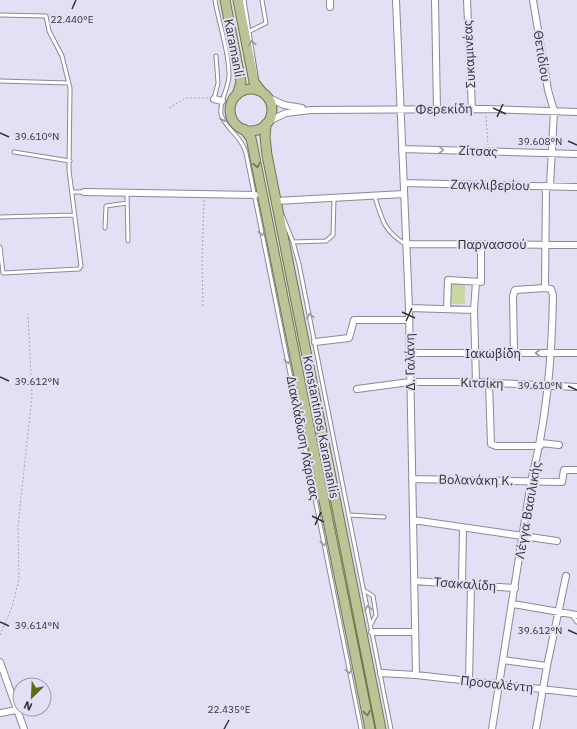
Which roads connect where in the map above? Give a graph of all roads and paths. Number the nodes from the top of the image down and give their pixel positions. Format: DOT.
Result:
graph roads {
  1 [pos="214,0"];
  2 [pos="225,0"];
  3 [pos="238,0"];
  4 [pos="244,0"];
  5 [pos="262,0"];
  6 [pos="396,0"];
  7 [pos="435,0"];
  8 [pos="467,0"];
  9 [pos="533,0"];
  10 [pos="0,15"];
  11 [pos="250,30"];
  12 [pos="216,56"];
  13 [pos="0,81"];
  14 [pos="254,82"];
  15 [pos="69,83"];
  16 [pos="261,91"];
  17 [pos="237,95"];
  18 [pos="269,98"];
  19 [pos="214,99"];
  20 [pos="222,101"];
  21 [pos="169,108"];
  22 [pos="472,109"];
  23 [pos="486,109"];
  24 [pos="312,110"];
  25 [pos="401,110"];
  26 [pos="437,110"];
  27 [pos="554,111"];
  28 [pos="577,112"];
  29 [pos="268,123"];
  30 [pos="244,129"];
  31 [pos="402,149"];
  32 [pos="14,152"];
  33 [pos="488,152"];
  34 [pos="553,153"];
  35 [pos="577,154"];
  36 [pos="70,161"];
  37 [pos="404,183"];
  38 [pos="548,186"];
  39 [pos="577,187"];
  40 [pos="72,192"];
  41 [pos="84,192"];
  42 [pos="127,192"];
  43 [pos="205,194"];
  44 [pos="404,194"];
  45 [pos="255,195"];
  46 [pos="374,195"];
  47 [pos="334,198"];
  48 [pos="276,201"];
  49 [pos="127,203"];
  50 [pos="74,215"];
  51 [pos="0,218"];
  52 [pos="105,228"];
  53 [pos="128,241"];
  54 [pos="294,242"];
  55 [pos="406,244"];
  56 [pos="481,244"];
  57 [pos="547,245"];
  58 [pos="577,245"];
  59 [pos="0,247"];
  60 [pos="476,282"];
  61 [pos="545,288"];
  62 [pos="203,306"];
  63 [pos="409,308"];
  64 [pos="447,309"];
  65 [pos="474,310"];
  66 [pos="28,314"];
  67 [pos="409,320"];
  68 [pos="315,342"];
  69 [pos="410,353"];
  70 [pos="476,353"];
  71 [pos="514,353"];
  72 [pos="551,353"];
  73 [pos="577,353"];
  74 [pos="410,382"];
  75 [pos="476,382"];
  76 [pos="489,383"];
  77 [pos="548,386"];
  78 [pos="577,387"];
  79 [pos="357,389"];
  80 [pos="540,444"];
  81 [pos="559,445"];
  82 [pos="577,470"];
  83 [pos="412,479"];
  84 [pos="531,481"];
  85 [pos="349,515"];
  86 [pos="384,517"];
  87 [pos="413,520"];
  88 [pos="463,528"];
  89 [pos="522,537"];
  90 [pos="557,541"];
  91 [pos="566,576"];
  92 [pos="414,581"];
  93 [pos="462,584"];
  94 [pos="471,584"];
  95 [pos="515,588"];
  96 [pos="364,591"];
  97 [pos="512,604"];
  98 [pos="559,611"];
  99 [pos="574,614"];
  100 [pos="577,622"];
  101 [pos="371,624"];
  102 [pos="372,632"];
  103 [pos="415,632"];
  104 [pos="0,635"];
  105 [pos="502,660"];
  106 [pos="0,662"];
  107 [pos="547,666"];
  108 [pos="381,674"];
  109 [pos="416,675"];
  110 [pos="468,681"];
  111 [pos="499,684"];
  112 [pos="544,689"];
  113 [pos="577,693"];
  114 [pos="12,696"];
  115 [pos="12,711"];
  116 [pos="0,713"];
  117 [pos="20,717"];
  118 [pos="24,729"];
  119 [pos="361,729"];
  120 [pos="370,729"];
  121 [pos="381,729"];
  122 [pos="391,729"];
  123 [pos="492,729"];
  124 [pos="536,729"];
  1 -- 20 [label="lane"];
  2 -- 17 [label="main road, Karamanli"];
  3 -- 14 [label="main road, Karamanli"];
  4 -- 11 [label="lane"];
  5 -- 11 [label="lane"];
  6 -- 25 [label="street, Δ. Γαλάνη"];
  7 -- 26 [label="street"];
  8 -- 22 [label="street, Συκαμινέας"];
  9 -- 27 [label="street, Θετιδίου"];
  10 -- 15 [label="lane"];
  14 -- 11 [label="lane, one-way"];
  12 -- 19 [label="lane"];
  13 -- 15 [label="lane"];
  14 -- 16 [label="main road"];
  15 -- 36 [label="lane"];
  16 -- 17 [label="main road"];
  16 -- 18 [label="main road"];
  17 -- 30 [label="main road"];
  18 -- 24 [label="street, Φερεκίδη"];
  18 -- 29 [label="main road"];
  19 -- 20 [label="street"];
  19 -- 21 [label="path"];
  20 -- 45 [label="lane, Διακλάδωση Λάρισας, one-way"];
  22 -- 23 [label="street, Φερεκίδη"];
  22 -- 26 [label="street, Φερεκίδη"];
  23 -- 27 [label="street, Φερεκίδη"];
  23 -- 33 [label="path"];
  24 -- 25 [label="street, Φερεκίδη"];
  24 -- 29 [label="street, Φερεκίδη"];
  25 -- 26 [label="street, Φερεκίδη"];
  25 -- 31 [label="street, Δ. Γαλάνη"];
  27 -- 28 [label="street, Φερεκίδη"];
  27 -- 34 [label="street"];
  29 -- 30 [label="main road"];
  29 -- 48 [label="main road, Κonstantinos Karamanlis"];
  30 -- 120 [label="main road, Κonstantinos Karamanlis, one-way"];
  31 -- 33 [label="street, Ζίτσας, one-way"];
  31 -- 37 [label="street, Δ. Γαλάνη"];
  32 -- 36 [label="lane"];
  33 -- 34 [label="street, Ζίτσας"];
  34 -- 35 [label="street, Ζίτσας"];
  34 -- 38 [label="street"];
  36 -- 40 [label="lane"];
  37 -- 38 [label="street, Ζαγκλιβερίου"];
  37 -- 44 [label="street, Δ. Γαλάνη"];
  38 -- 39 [label="street, Ζαγκλιβερίου"];
  38 -- 57 [label="street"];
  40 -- 41 [label="lane"];
  40 -- 50 [label="lane"];
  41 -- 42 [label="street"];
  42 -- 43 [label="street"];
  42 -- 49 [label="lane"];
  43 -- 45 [label="street"];
  43 -- 62 [label="path"];
  44 -- 46 [label="street"];
  44 -- 55 [label="street, Δ. Γαλάνη"];
  45 -- 119 [label="lane, Διακλάδωση Λάρισας, one-way"];
  46 -- 47 [label="street"];
  46 -- 55 [label="lane"];
  47 -- 48 [label="street"];
  47 -- 54 [label="lane"];
  48 -- 54 [label="lane"];
  48 -- 121 [label="main road, Κonstantinos Karamanlis"];
  49 -- 52 [label="lane"];
  49 -- 53 [label="lane"];
  50 -- 51 [label="lane"];
  50 -- 59 [label="lane"];
  68 -- 54 [label="lane, one-way"];
  55 -- 56 [label="street, Παρνασσού"];
  55 -- 63 [label="street, Δ. Γαλάνη"];
  56 -- 57 [label="street, Παρνασσού"];
  56 -- 60 [label="street"];
  57 -- 58 [label="street, Παρνασσού"];
  57 -- 61 [label="street"];
  60 -- 64 [label="street"];
  60 -- 65 [label="street"];
  61 -- 71 [label="street"];
  61 -- 72 [label="street, Λέγγα Βασιλικής"];
  63 -- 64 [label="street"];
  63 -- 67 [label="street, Δ. Γαλάνη"];
  64 -- 65 [label="street"];
  65 -- 70 [label="street"];
  66 -- 104 [label="path"];
  67 -- 68 [label="street"];
  67 -- 69 [label="street, Δ. Γαλάνη"];
  68 -- 85 [label="lane"];
  69 -- 70 [label="street, Ιακωβίδη"];
  69 -- 74 [label="street, Δ. Γαλάνη"];
  70 -- 71 [label="street, Ιακωβίδη"];
  70 -- 75 [label="street"];
  72 -- 71 [label="street, Ιακωβίδη, one-way"];
  72 -- 73 [label="street, Ιακωβίδη"];
  72 -- 77 [label="street, Λέγγα Βασιλικής"];
  74 -- 75 [label="street, Κιτσίκη"];
  74 -- 79 [label="street, Κιτσίκη"];
  74 -- 83 [label="street, Δ. Γαλάνη"];
  75 -- 76 [label="street, Κιτσίκη"];
  76 -- 77 [label="street, Κιτσίκη"];
  76 -- 80 [label="street"];
  77 -- 78 [label="street, Κιτσίκη"];
  77 -- 80 [label="street, Λέγγα Βασιλικής"];
  80 -- 81 [label="street"];
  80 -- 84 [label="street, Λέγγα Βασιλικής"];
  82 -- 84 [label="street, Βολανάκη Κ."];
  83 -- 84 [label="street, Βολανάκη Κ."];
  83 -- 87 [label="street, Δ. Γαλάνη"];
  84 -- 89 [label="street, Λέγγα Βασιλικής"];
  85 -- 86 [label="lane"];
  85 -- 96 [label="lane"];
  87 -- 88 [label="street"];
  87 -- 92 [label="street, Δ. Γαλάνη"];
  88 -- 89 [label="street"];
  88 -- 93 [label="street"];
  89 -- 90 [label="street"];
  89 -- 95 [label="street, Λέγγα Βασιλικής"];
  91 -- 98 [label="street"];
  92 -- 93 [label="street, Τσακαλίδη"];
  92 -- 103 [label="street, Δ. Γαλάνη"];
  93 -- 94 [label="street, Τσακαλίδη"];
  94 -- 95 [label="street, Τσακαλίδη"];
  94 -- 110 [label="street"];
  95 -- 97 [label="street, Λέγγα Βασιλικής"];
  101 -- 96 [label="lane, one-way"];
  96 -- 101 [label="lane"];
  97 -- 98 [label="street, Τσακαλίδη"];
  97 -- 105 [label="street, Λέγγα Βασιλικής"];
  98 -- 99 [label="street, Τσακαλίδη"];
  98 -- 107 [label="street"];
  99 -- 100 [label="lane"];
  101 -- 102 [label="lane"];
  102 -- 103 [label="street"];
  102 -- 108 [label="lane"];
  103 -- 109 [label="street, Δ. Γαλάνη"];
  105 -- 107 [label="street"];
  105 -- 111 [label="street, Λέγγα Βασιλικής"];
  106 -- 114 [label="street"];
  107 -- 112 [label="street"];
  108 -- 109 [label="street, Προσαλέντη"];
  108 -- 122 [label="lane"];
  109 -- 110 [label="street, Προσαλέντη"];
  110 -- 111 [label="street, Προσαλέντη"];
  111 -- 112 [label="street, Προσαλέντη"];
  111 -- 123 [label="street, Λέγγα Βασιλικής"];
  112 -- 113 [label="street, Προσαλέντη"];
  112 -- 124 [label="street"];
  115 -- 116 [label="street"];
  117 -- 118 [label="street"];
}
